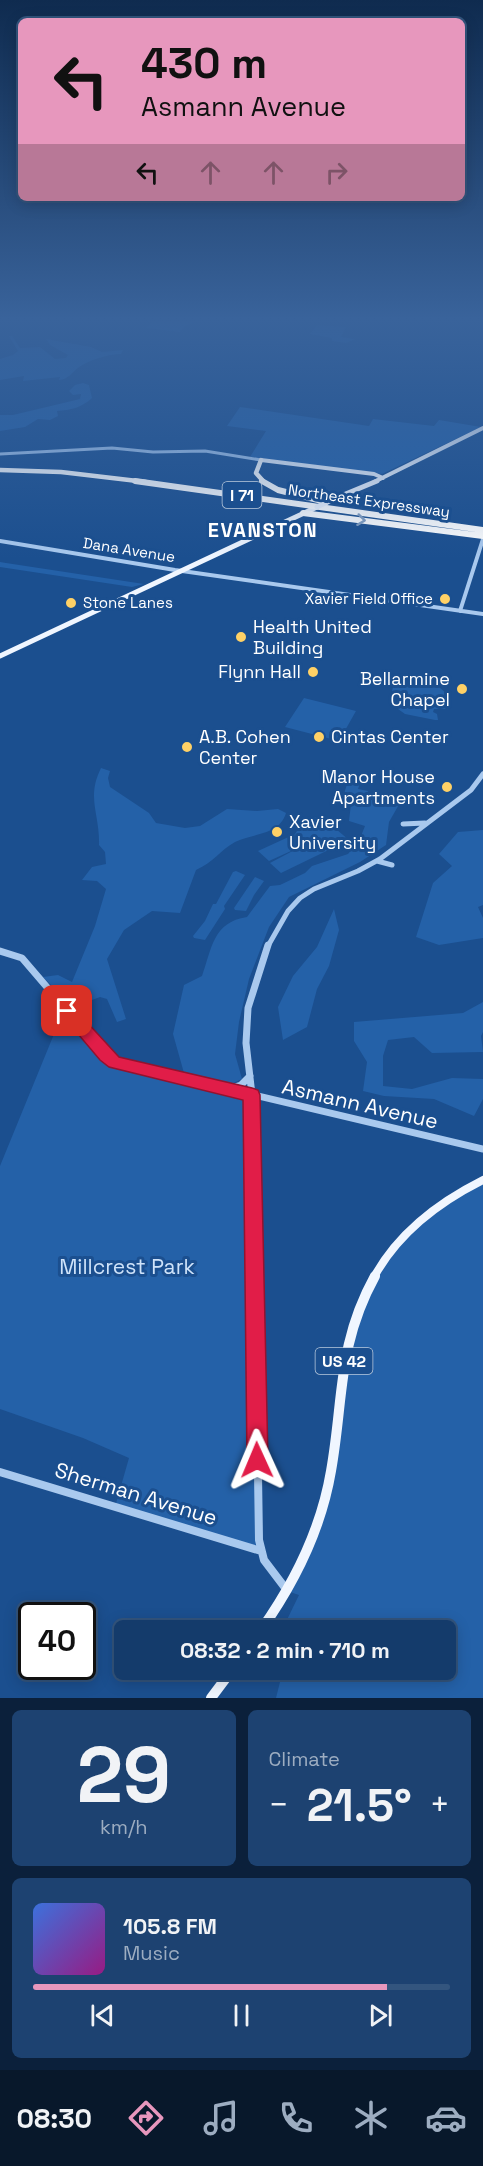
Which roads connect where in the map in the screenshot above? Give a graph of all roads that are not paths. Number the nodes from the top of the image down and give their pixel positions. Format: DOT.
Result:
graph roads {
  1 [pos="483,428"];
  2 [pos="0,454"];
  3 [pos="261,460"];
  4 [pos="0,468"];
  5 [pos="342,470"];
  6 [pos="380,478"];
  7 [pos="368,481"];
  8 [pos="336,498"];
  9 [pos="326,502"];
  10 [pos="303,513"];
  11 [pos="483,525"];
  12 [pos="483,530"];
  13 [pos="483,537"];
  14 [pos="0,541"];
  15 [pos="181,571"];
  16 [pos="460,612"];
  17 [pos="483,615"];
  18 [pos="0,656"];
  19 [pos="483,774"];
  20 [pos="426,823"];
  21 [pos="403,824"];
  22 [pos="375,861"];
  23 [pos="392,865"];
  24 [pos="0,951"];
  25 [pos="250,1076"];
  26 [pos="227,1090"];
  27 [pos="252,1095"];
  28 [pos="483,1149"];
  29 [pos="483,1180"];
  30 [pos="0,1472"];
  31 [pos="261,1551"];
  32 [pos="287,1591"];
  33 [pos="268,1620"];
  34 [pos="224,1680"];
  35 [pos="211,1698"];
  1 -- 6 [label="main road"];
  2 -- 3 [label="street"];
  3 -- 5 [label="main road"];
  3 -- 9 [label="highway"];
  4 -- 9 [label="highway, Northeast Expressway / I 71"];
  4 -- 12 [label="highway, Northeast Expressway / I 71"];
  5 -- 6 [label="main road"];
  5 -- 7 [label="main road"];
  6 -- 7 [label="main road"];
  6 -- 8 [label="main road"];
  7 -- 8 [label="main road"];
  8 -- 10 [label="main road, bridge"];
  9 -- 11 [label="highway, Northeast Expressway / I 71"];
  10 -- 13 [label="highway, one-way"];
  10 -- 15 [label="main road"];
  13 -- 16 [label="street"];
  14 -- 15 [label="street, Dana Avenue"];
  15 -- 16 [label="street, Dana Avenue"];
  15 -- 18 [label="main road"];
  16 -- 17 [label="street, Dana Avenue"];
  19 -- 20 [label="street"];
  20 -- 21 [label="street"];
  20 -- 22 [label="street"];
  22 -- 23 [label="street"];
  22 -- 25 [label="street"];
  24 -- 26 [label="street, Asmann Avenue"];
  25 -- 26 [label="street"];
  25 -- 27 [label="street"];
  26 -- 27 [label="street, Asmann Avenue"];
  27 -- 28 [label="street, Asmann Avenue"];
  27 -- 31 [label="street"];
  29 -- 32 [label="main road, US 42"];
  30 -- 31 [label="street, Sherman Avenue"];
  31 -- 32 [label="street"];
  32 -- 33 [label="main road, US 42"];
  34 -- 35 [label="main road"];
}
